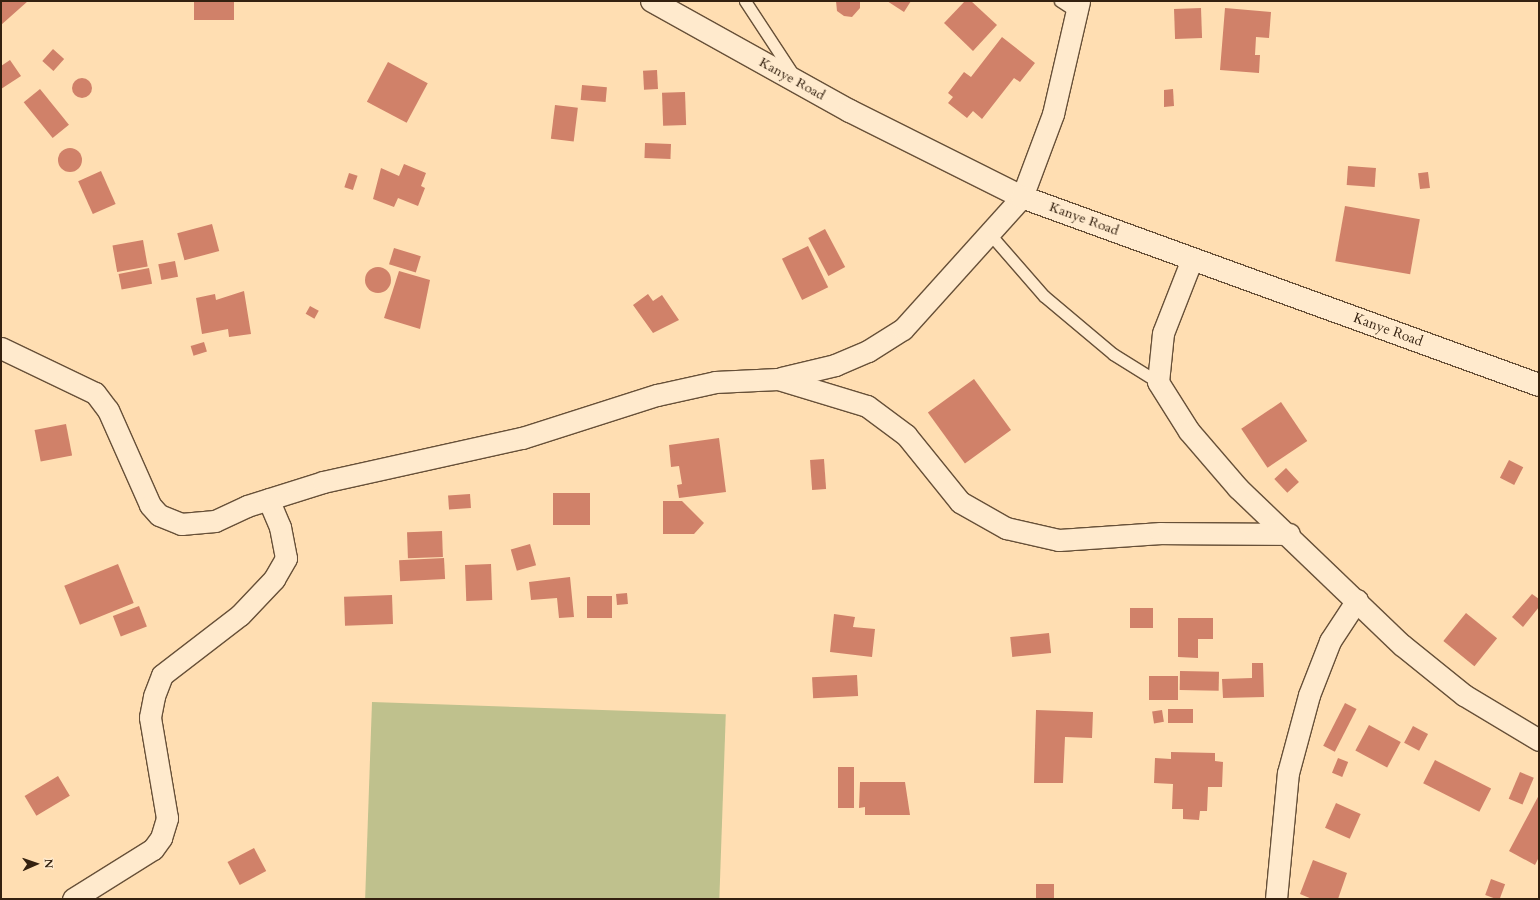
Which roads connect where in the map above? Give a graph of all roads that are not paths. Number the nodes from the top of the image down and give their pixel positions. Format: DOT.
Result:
graph roads {
  1 [pos="652,1"];
  2 [pos="745,1"];
  3 [pos="1072,5"];
  4 [pos="798,82"];
  5 [pos="1022,197"];
  6 [pos="989,233"];
  7 [pos="1192,259"];
  8 [pos="1,348"];
  9 [pos="778,379"];
  10 [pos="1158,382"];
  11 [pos="1539,385"];
  12 [pos="268,499"];
  13 [pos="1289,534"];
  14 [pos="1356,600"];
  15 [pos="1539,740"];
  16 [pos="73,899"];
  17 [pos="1276,899"];
  1 -- 4 [label="main road, Kanye Road"];
  2 -- 4 [label="lane"];
  3 -- 5 [label="street"];
  4 -- 5 [label="main road, Kanye Road"];
  5 -- 6 [label="street"];
  5 -- 7 [label="main road, Kanye Road"];
  6 -- 9 [label="street"];
  6 -- 10 [label="lane"];
  7 -- 10 [label="street"];
  7 -- 11 [label="main road, Kanye Road"];
  8 -- 12 [label="street"];
  9 -- 12 [label="street"];
  9 -- 13 [label="street"];
  10 -- 13 [label="street"];
  12 -- 16 [label="street"];
  13 -- 14 [label="street"];
  14 -- 15 [label="street"];
  14 -- 17 [label="street"];
}
